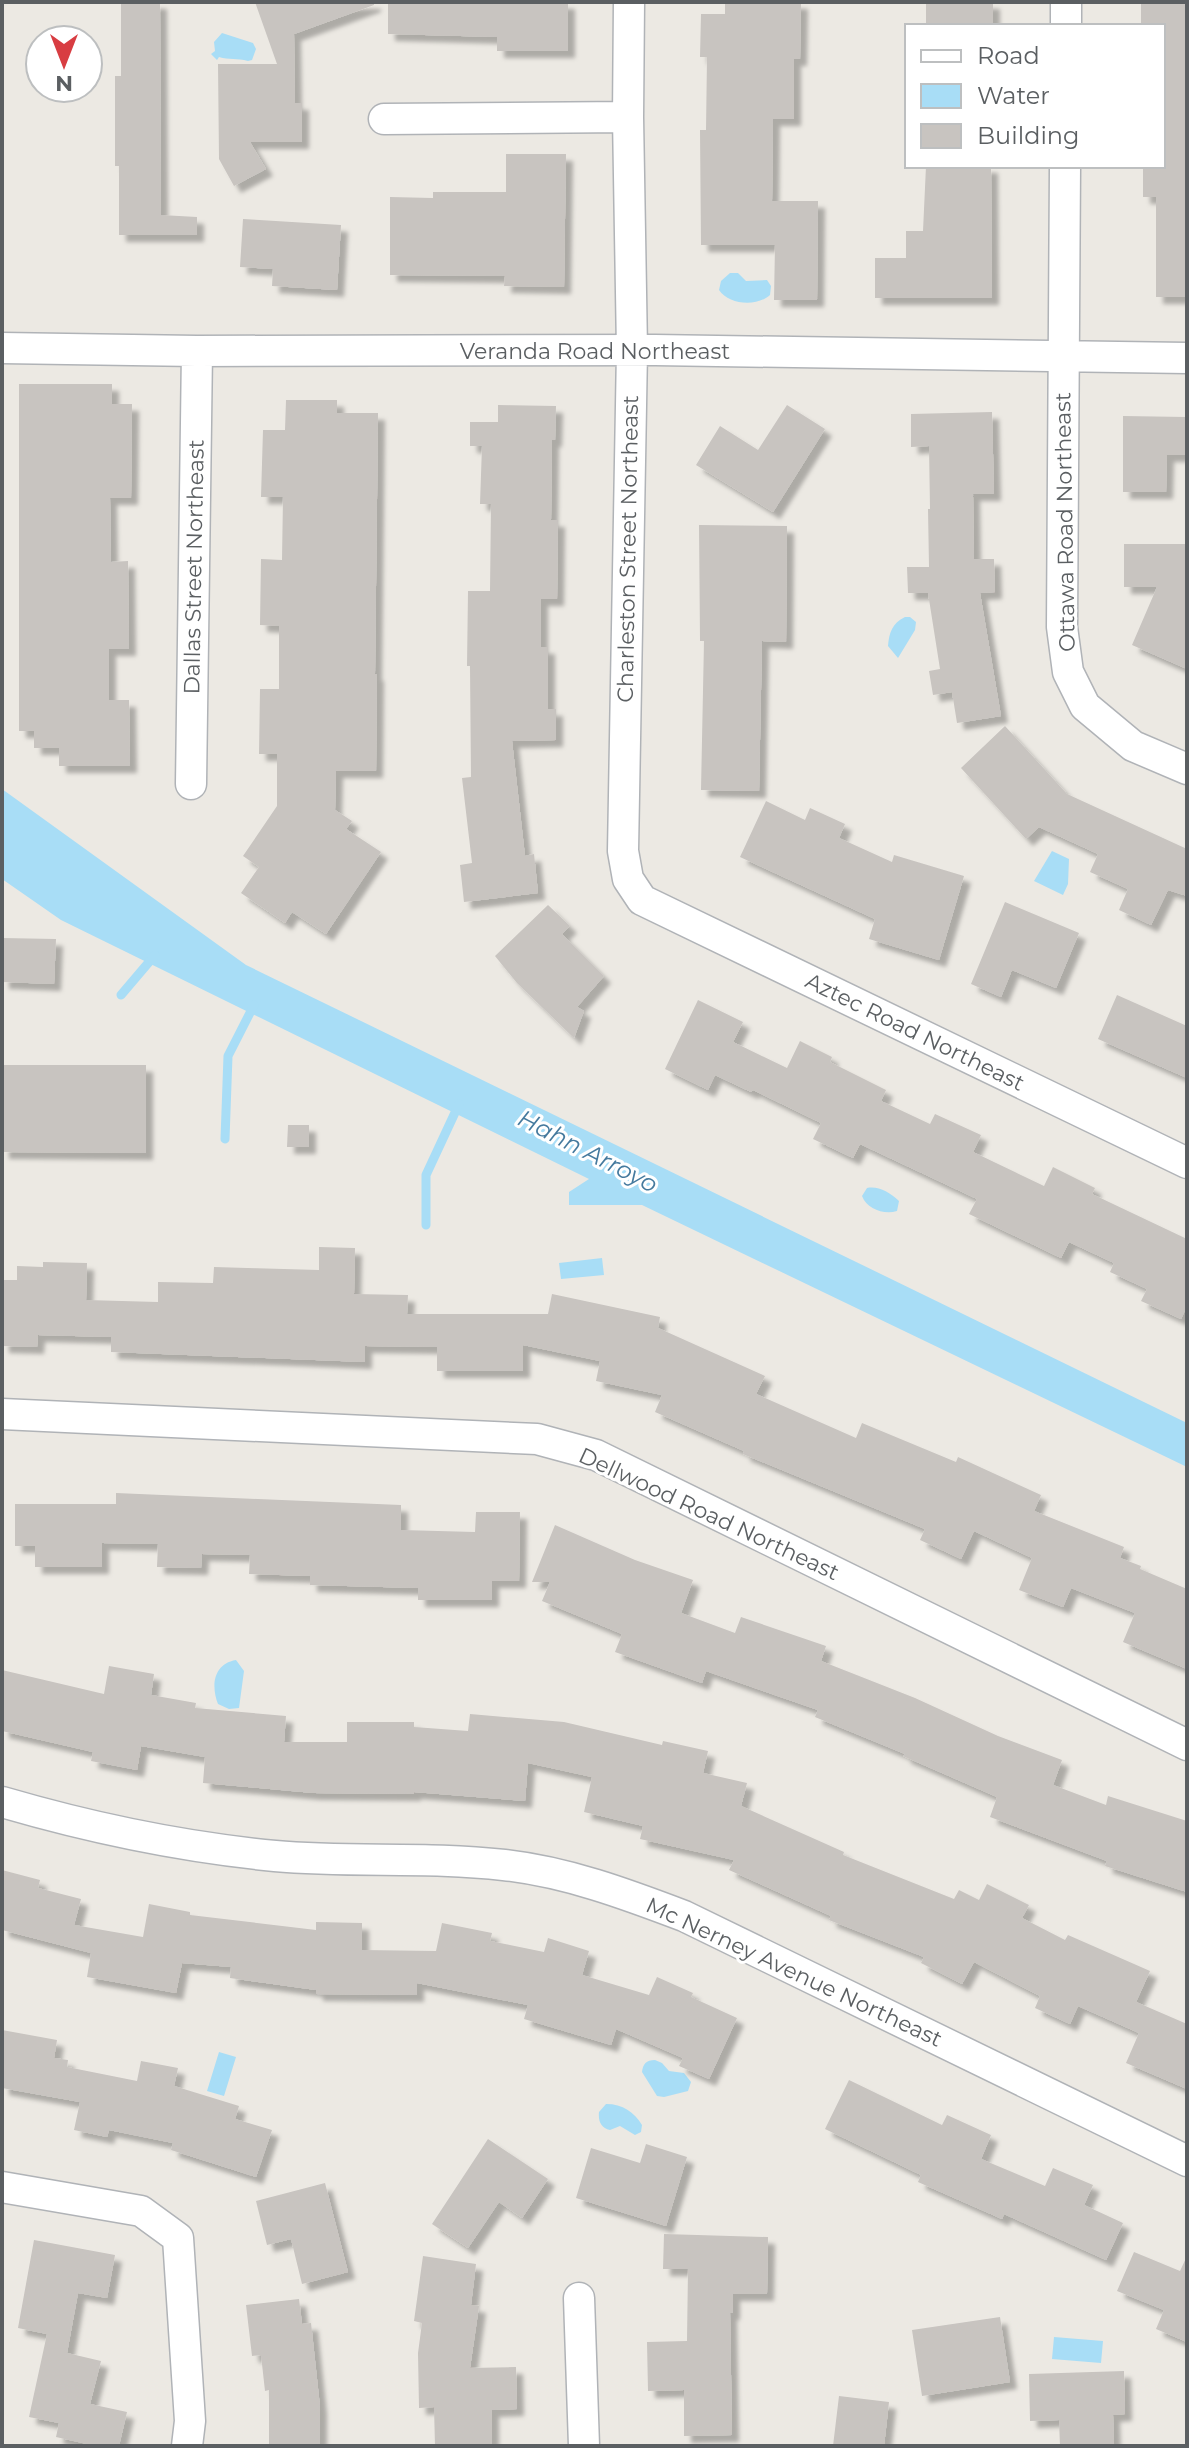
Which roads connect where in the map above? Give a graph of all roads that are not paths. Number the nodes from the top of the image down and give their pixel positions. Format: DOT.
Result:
graph roads {
  1 [pos="629,2"];
  2 [pos="1066,2"];
  3 [pos="1066,24"];
  4 [pos="628,117"];
  5 [pos="384,119"];
  6 [pos="1065,168"];
  7 [pos="2,348"];
  8 [pos="632,350"];
  9 [pos="197,351"];
  10 [pos="1063,357"];
  11 [pos="1187,358"];
  12 [pos="1187,769"];
  13 [pos="191,784"];
  14 [pos="642,900"];
  15 [pos="1187,1163"];
  16 [pos="2,1414"];
  17 [pos="1187,1745"];
  18 [pos="2,1802"];
  19 [pos="1187,2161"];
  20 [pos="2,2187"];
  21 [pos="579,2298"];
  22 [pos="187,2446"];
  23 [pos="584,2446"];
  1 -- 4 [label="street, Charleston Street Northeast"];
  2 -- 3 [label="street"];
  4 -- 5 [label="street"];
  4 -- 8 [label="street, Charleston Street Northeast"];
  6 -- 10 [label="street, Ottawa Road Northeast"];
  7 -- 9 [label="street, Veranda Road Northeast"];
  8 -- 9 [label="street, Veranda Road Northeast"];
  8 -- 10 [label="street, Veranda Road Northeast"];
  8 -- 14 [label="street, Charleston Street Northeast"];
  9 -- 13 [label="street, Dallas Street Northeast"];
  10 -- 11 [label="street, Veranda Road Northeast"];
  10 -- 12 [label="street, Ottawa Road Northeast"];
  14 -- 15 [label="street, Aztec Road Northeast"];
  16 -- 17 [label="street, Dellwood Road Northeast"];
  18 -- 19 [label="street, Mc Nerney Avenue Northeast"];
  20 -- 22 [label="street"];
  21 -- 23 [label="street"];
}
